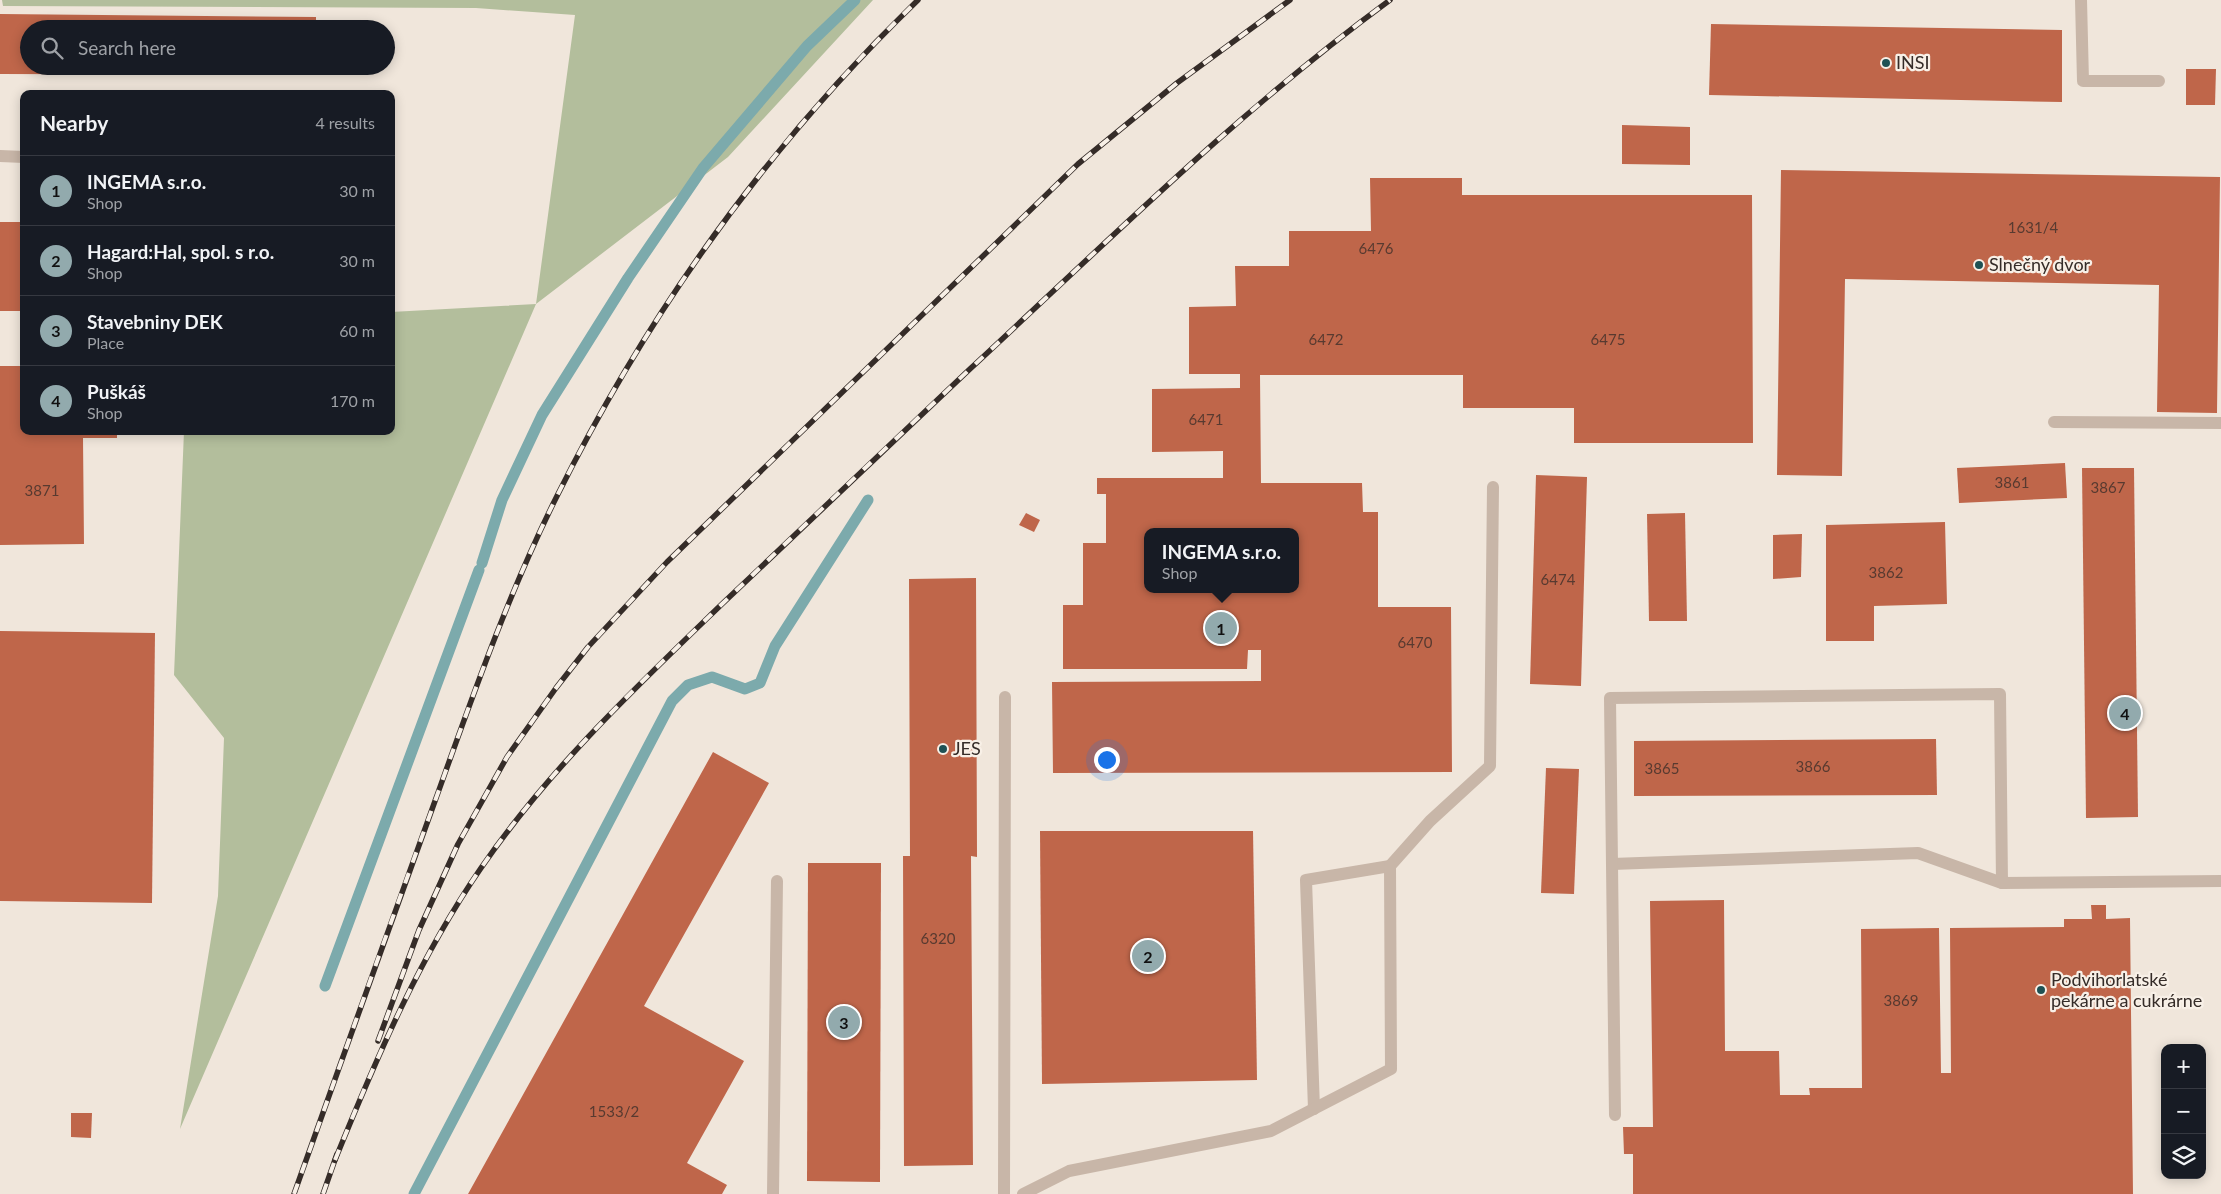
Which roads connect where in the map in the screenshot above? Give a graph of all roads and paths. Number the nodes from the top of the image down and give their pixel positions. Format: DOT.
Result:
graph roads {
  1 [pos="2081,0"];
  2 [pos="2159,82"];
  3 [pos="0,156"];
  4 [pos="20,156"];
  5 [pos="2054,422"];
  6 [pos="2221,423"];
  7 [pos="1493,487"];
  8 [pos="1005,697"];
  9 [pos="1612,864"];
  10 [pos="1390,866"];
  11 [pos="2221,880"];
  12 [pos="777,881"];
  13 [pos="2002,883"];
  14 [pos="1314,1108"];
  15 [pos="1616,1115"];
  16 [pos="773,1194"];
  17 [pos="1004,1194"];
  18 [pos="1023,1194"];
  1 -- 2 [label="lane"];
  3 -- 4 [label="lane"];
  5 -- 6 [label="lane"];
  7 -- 10 [label="lane"];
  8 -- 17 [label="lane"];
  9 -- 13 [label="lane"];
  9 -- 13 [label="lane"];
  9 -- 15 [label="lane"];
  10 -- 14 [label="lane"];
  10 -- 14 [label="lane"];
  11 -- 13 [label="lane"];
  12 -- 16 [label="lane"];
  14 -- 18 [label="lane"];
}
